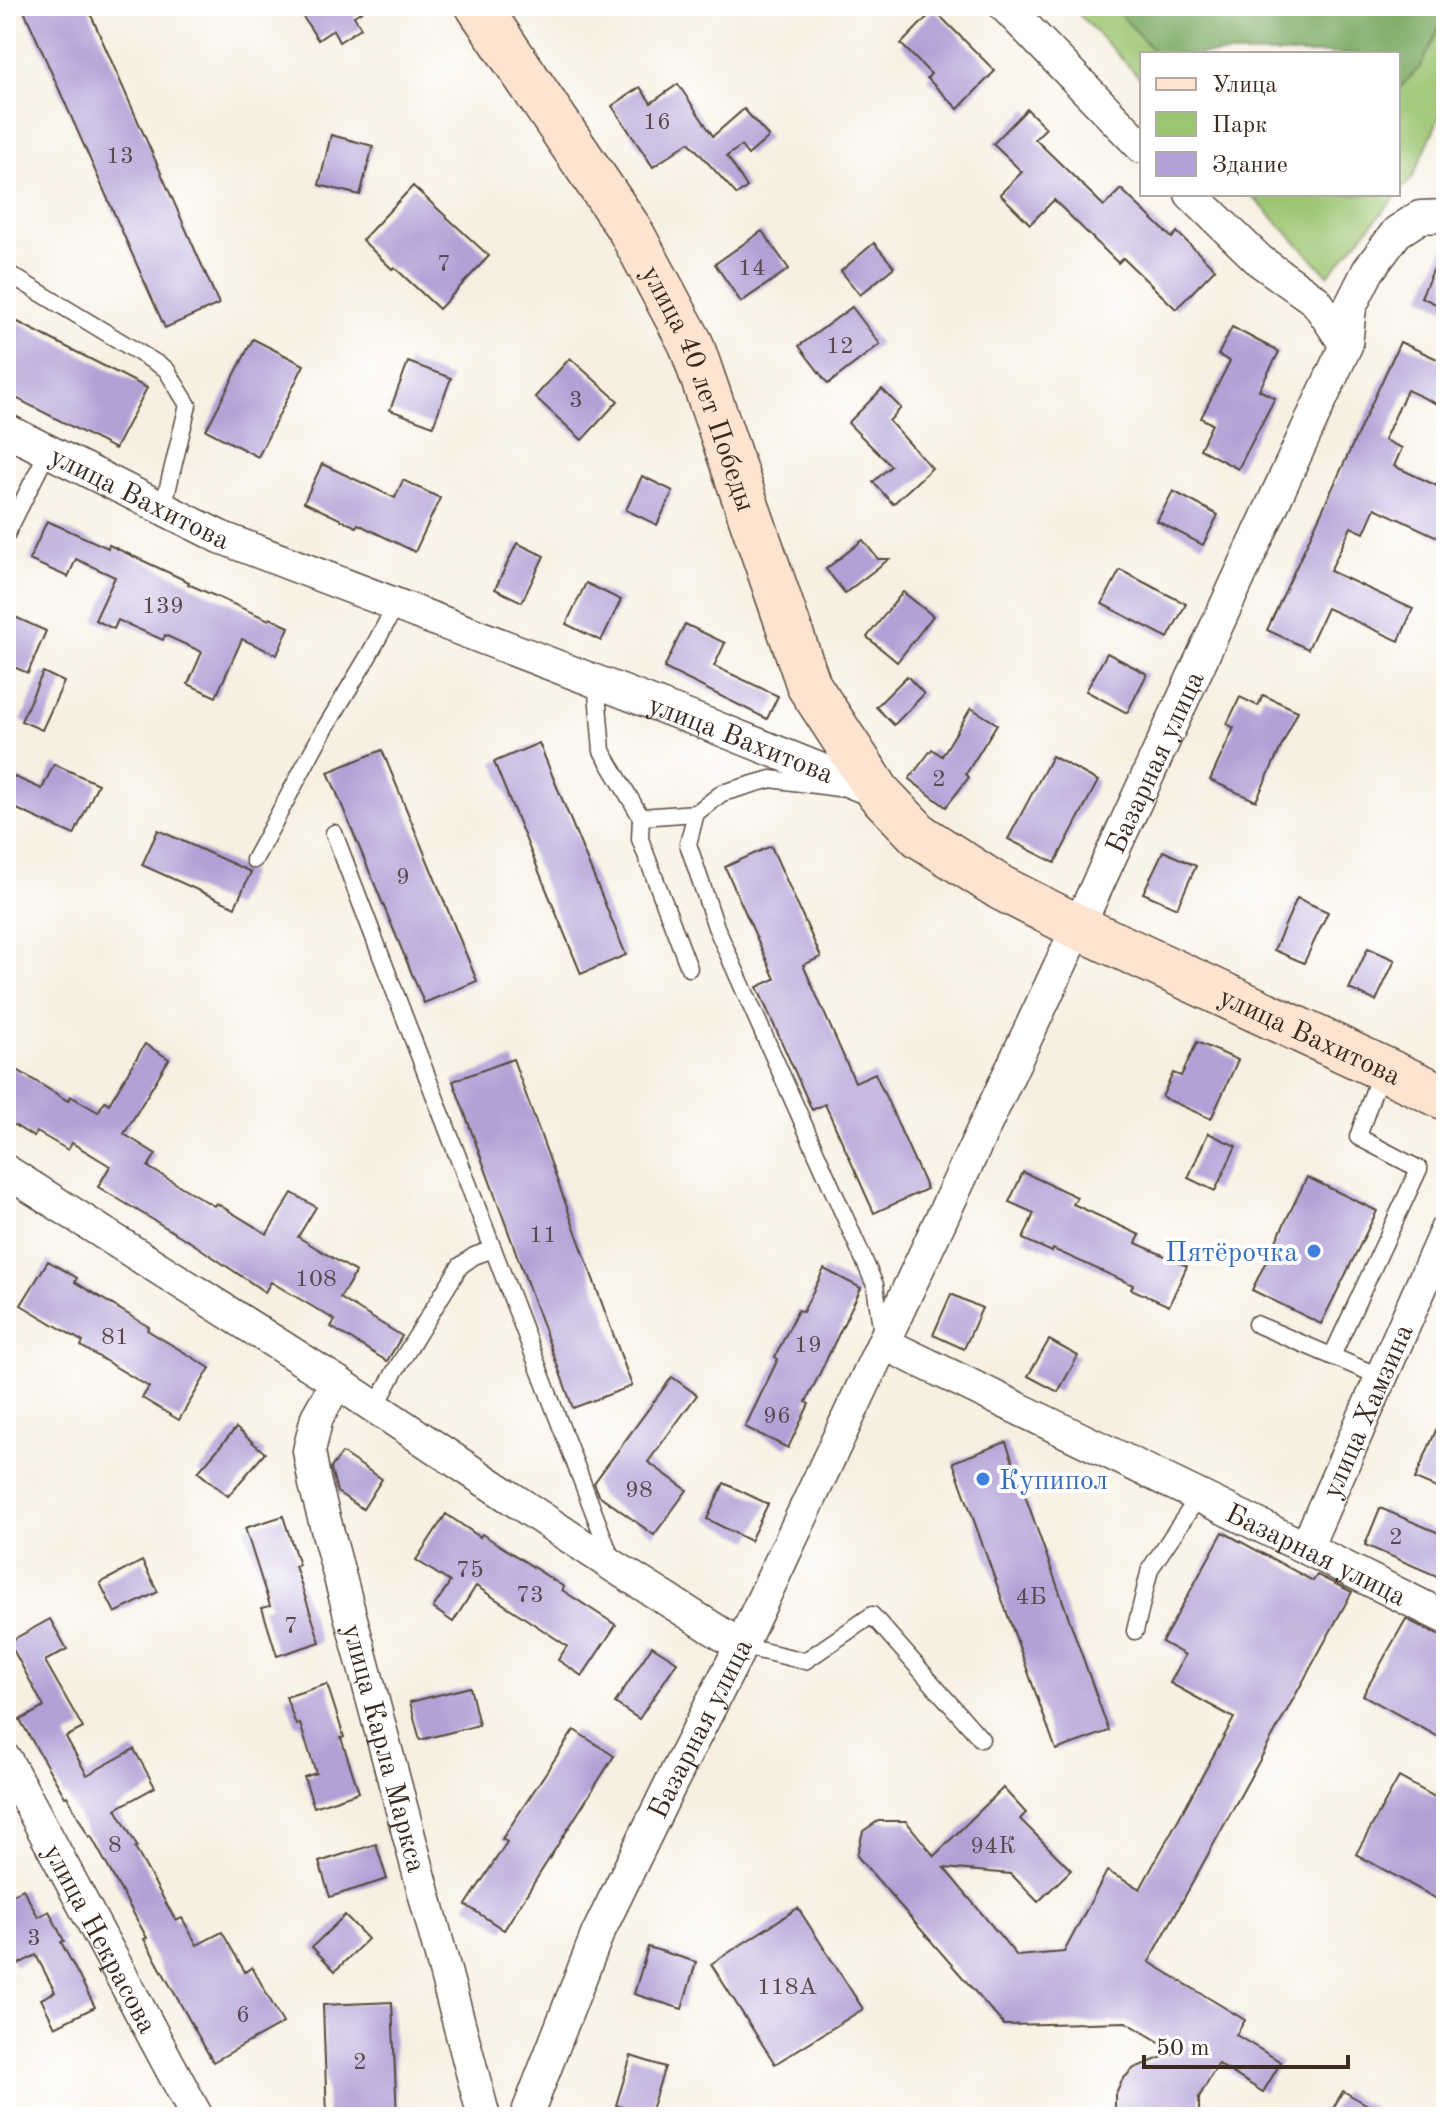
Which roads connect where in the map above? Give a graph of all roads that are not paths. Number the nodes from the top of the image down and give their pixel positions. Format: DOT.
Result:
graph roads {
  1 [pos="478,6"];
  2 [pos="1005,6"];
  3 [pos="1140,145"];
  4 [pos="1193,196"];
  5 [pos="1446,216"];
  6 [pos="6,272"];
  7 [pos="1346,345"];
  8 [pos="6,430"];
  9 [pos="48,451"];
  10 [pos="163,508"];
  11 [pos="6,535"];
  12 [pos="396,605"];
  13 [pos="596,681"];
  14 [pos="879,793"];
  15 [pos="696,813"];
  16 [pos="641,817"];
  17 [pos="334,833"];
  18 [pos="254,860"];
  19 [pos="1078,927"];
  20 [pos="689,968"];
  21 [pos="1382,1069"];
  22 [pos="1446,1098"];
  23 [pos="6,1171"];
  24 [pos="1446,1230"];
  25 [pos="493,1249"];
  26 [pos="1256,1324"];
  27 [pos="883,1343"];
  28 [pos="1332,1356"];
  29 [pos="1381,1377"];
  30 [pos="337,1382"];
  31 [pos="375,1408"];
  32 [pos="1199,1496"];
  33 [pos="1306,1548"];
  34 [pos="615,1567"];
  35 [pos="1446,1618"];
  36 [pos="1135,1631"];
  37 [pos="741,1646"];
  38 [pos="981,1739"];
  39 [pos="6,1760"];
  40 [pos="197,2117"];
  41 [pos="484,2117"];
  42 [pos="526,2117"];
  1 -- 14 [label="street, улица 40 лет Победы"];
  2 -- 3 [label="street"];
  4 -- 7 [label="street"];
  5 -- 7 [label="street, Базарная улица"];
  6 -- 10 [label="lane"];
  7 -- 19 [label="street, Базарная улица"];
  8 -- 9 [label="street, улица Вахитова"];
  9 -- 10 [label="street, улица Вахитова"];
  9 -- 11 [label="lane"];
  10 -- 12 [label="street, улица Вахитова"];
  12 -- 13 [label="street, улица Вахитова"];
  12 -- 18 [label="lane"];
  13 -- 14 [label="street, улица Вахитова"];
  13 -- 16 [label="lane"];
  14 -- 15 [label="lane"];
  14 -- 19 [label="street, улица Вахитова"];
  15 -- 16 [label="lane"];
  15 -- 27 [label="lane"];
  16 -- 20 [label="lane"];
  17 -- 25 [label="lane"];
  19 -- 21 [label="street, улица Вахитова"];
  19 -- 27 [label="street, Базарная улица"];
  21 -- 22 [label="street, улица Вахитова"];
  21 -- 28 [label="lane"];
  23 -- 30 [label="street"];
  24 -- 29 [label="street, улица Хамзина"];
  25 -- 31 [label="lane"];
  25 -- 34 [label="lane"];
  26 -- 28 [label="lane"];
  27 -- 32 [label="street, Базарная улица"];
  27 -- 37 [label="street, Базарная улица"];
  28 -- 29 [label="lane"];
  29 -- 33 [label="street, улица Хамзина"];
  30 -- 31 [label="street"];
  30 -- 41 [label="street, улица Карла Маркса"];
  31 -- 34 [label="street"];
  32 -- 33 [label="street, Базарная улица"];
  32 -- 36 [label="lane"];
  33 -- 35 [label="street, Базарная улица"];
  34 -- 37 [label="street"];
  37 -- 38 [label="lane"];
  37 -- 42 [label="street, Базарная улица"];
  39 -- 40 [label="street, улица Некрасова"];
}
